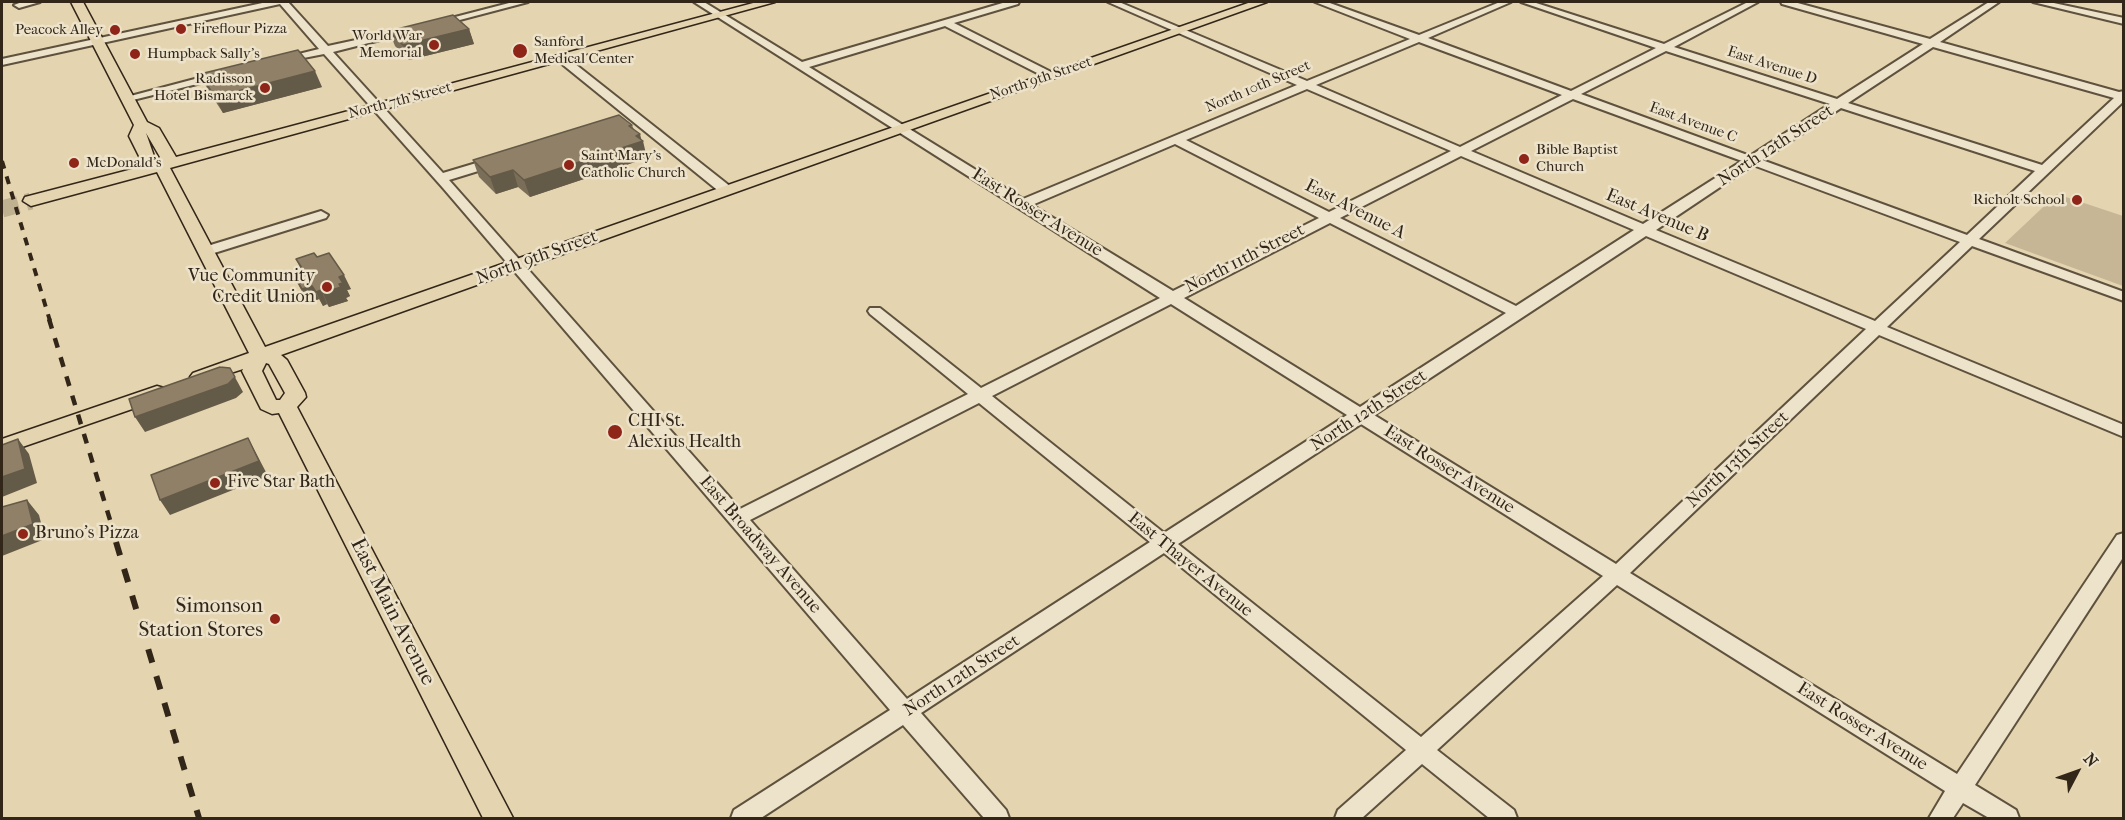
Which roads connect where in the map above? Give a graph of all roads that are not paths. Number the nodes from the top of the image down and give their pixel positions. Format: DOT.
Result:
graph roads {
  1 [pos="35,2"];
  2 [pos="78,2"];
  3 [pos="278,2"];
  4 [pos="283,2"];
  5 [pos="523,2"];
  6 [pos="698,2"];
  7 [pos="769,2"];
  8 [pos="1015,2"];
  9 [pos="1112,2"];
  10 [pos="1261,2"];
  11 [pos="1319,2"];
  12 [pos="1507,2"];
  13 [pos="1526,2"];
  14 [pos="1754,2"];
  15 [pos="1785,2"];
  16 [pos="1995,2"];
  17 [pos="2038,2"];
  18 [pos="499,4"];
  19 [pos="19,5"];
  20 [pos="719,15"];
  21 [pos="2124,21"];
  22 [pos="946,23"];
  23 [pos="430,24"];
  24 [pos="419,27"];
  25 [pos="1179,30"];
  26 [pos="1418,39"];
  27 [pos="99,41"];
  28 [pos="1932,44"];
  29 [pos="1664,47"];
  30 [pos="326,50"];
  31 [pos="561,58"];
  32 [pos="2,62"];
  33 [pos="270,63"];
  34 [pos="801,66"];
  35 [pos="239,71"];
  36 [pos="1051,76"];
  37 [pos="1306,85"];
  38 [pos="1569,94"];
  39 [pos="2123,96"];
  40 [pos="129,98"];
  41 [pos="1840,104"];
  42 [pos="377,108"];
  43 [pos="900,129"];
  44 [pos="1176,140"];
  45 [pos="1460,151"];
  46 [pos="511,157"];
  47 [pos="1752,162"];
  48 [pos="161,166"];
  49 [pos="2044,170"];
  50 [pos="441,178"];
  51 [pos="726,190"];
  52 [pos="31,201"];
  53 [pos="1022,204"];
  54 [pos="321,215"];
  55 [pos="1328,217"];
  56 [pos="1647,231"];
  57 [pos="1969,241"];
  58 [pos="206,251"];
  59 [pos="515,266"];
  60 [pos="1171,297"];
  61 [pos="2124,297"];
  62 [pos="875,311"];
  63 [pos="1518,314"];
  64 [pos="1878,328"];
  65 [pos="260,356"];
  66 [pos="978,395"];
  67 [pos="286,406"];
  68 [pos="1362,416"];
  69 [pos="2124,432"];
  70 [pos="2,447"];
  71 [pos="737,519"];
  72 [pos="2124,540"];
  73 [pos="1163,544"];
  74 [pos="1616,575"];
  75 [pos="906,712"];
  76 [pos="1421,751"];
  77 [pos="1961,789"];
  78 [pos="498,819"];
  79 [pos="742,819"];
  80 [pos="998,819"];
  81 [pos="1346,819"];
  82 [pos="1506,819"];
  83 [pos="1940,819"];
  84 [pos="2008,819"];
  1 -- 19 [label="street"];
  2 -- 27 [label="main road"];
  3 -- 27 [label="street"];
  4 -- 30 [label="street, East Broadway Avenue"];
  5 -- 18 [label="street"];
  6 -- 20 [label="street, East Rosser Avenue"];
  7 -- 20 [label="main road, North 7th Street"];
  8 -- 22 [label="street"];
  9 -- 25 [label="street, East Avenue B"];
  10 -- 25 [label="main road, North 9th Street"];
  11 -- 26 [label="street, East Avenue C"];
  12 -- 26 [label="street, North 10th Street"];
  13 -- 29 [label="street, East Avenue D"];
  14 -- 29 [label="street, North 11th Street"];
  15 -- 28 [label="street"];
  16 -- 28 [label="street, North 12th Street"];
  17 -- 21 [label="street"];
  18 -- 23 [label="street"];
  20 -- 31 [label="main road, North 7th Street"];
  20 -- 34 [label="street, East Rosser Avenue"];
  22 -- 34 [label="street"];
  22 -- 36 [label="street"];
  24 -- 30 [label="street"];
  25 -- 36 [label="main road, North 9th Street"];
  25 -- 37 [label="street, East Avenue B"];
  26 -- 37 [label="street, North 10th Street"];
  26 -- 38 [label="street, East Avenue C"];
  27 -- 32 [label="street"];
  27 -- 40 [label="main road"];
  28 -- 39 [label="street"];
  28 -- 41 [label="street, North 12th Street"];
  29 -- 38 [label="street, North 11th Street"];
  29 -- 41 [label="street, East Avenue D"];
  30 -- 33 [label="street"];
  30 -- 42 [label="street, East Broadway Avenue"];
  31 -- 42 [label="main road, North 7th Street"];
  31 -- 51 [label="street"];
  34 -- 43 [label="street, East Rosser Avenue"];
  35 -- 40 [label="street"];
  36 -- 43 [label="main road, North 9th Street"];
  37 -- 44 [label="street, North 10th Street"];
  37 -- 45 [label="street, East Avenue B"];
  38 -- 45 [label="street, North 11th Street"];
  38 -- 47 [label="street, East Avenue C"];
  39 -- 49 [label="street, North 13th Street"];
  40 -- 48 [label="main road"];
  41 -- 47 [label="street, North 12th Street"];
  41 -- 49 [label="street, East Avenue D"];
  42 -- 48 [label="main road, North 7th Street"];
  42 -- 50 [label="street, East Broadway Avenue"];
  43 -- 51 [label="main road, North 9th Street"];
  43 -- 53 [label="street, East Rosser Avenue"];
  44 -- 53 [label="street, North 10th Street"];
  44 -- 55 [label="street, East Avenue A"];
  45 -- 55 [label="street, North 11th Street"];
  45 -- 56 [label="street, East Avenue B"];
  46 -- 50 [label="street"];
  47 -- 56 [label="street, North 12th Street"];
  47 -- 57 [label="street, East Avenue C"];
  48 -- 52 [label="main road, North 7th Street"];
  48 -- 58 [label="main road"];
  49 -- 57 [label="street, North 13th Street"];
  50 -- 59 [label="street, East Broadway Avenue"];
  51 -- 59 [label="main road, North 9th Street"];
  53 -- 60 [label="street, East Rosser Avenue"];
  54 -- 58 [label="street"];
  55 -- 60 [label="street, North 11th Street"];
  55 -- 63 [label="street, East Avenue A"];
  56 -- 63 [label="street, North 12th Street"];
  56 -- 64 [label="street, East Avenue B"];
  57 -- 61 [label="street, East Avenue C"];
  57 -- 64 [label="street, North 13th Street"];
  58 -- 65 [label="main road"];
  59 -- 65 [label="main road, North 9th Street"];
  59 -- 71 [label="street, East Broadway Avenue"];
  60 -- 66 [label="street, North 11th Street"];
  60 -- 68 [label="street, East Rosser Avenue"];
  62 -- 66 [label="street, East Thayer Avenue"];
  63 -- 68 [label="street, North 12th Street"];
  64 -- 69 [label="street, East Avenue B"];
  64 -- 74 [label="street, North 13th Street"];
  65 -- 67 [label="main road"];
  65 -- 67 [label="main road"];
  65 -- 70 [label="main road, North 9th Street"];
  66 -- 71 [label="street, North 11th Street"];
  66 -- 73 [label="street, East Thayer Avenue"];
  67 -- 78 [label="main road, East Main Avenue"];
  68 -- 73 [label="street, North 12th Street"];
  68 -- 74 [label="street, East Rosser Avenue"];
  71 -- 75 [label="street, East Broadway Avenue"];
  72 -- 77 [label="street"];
  73 -- 75 [label="street, North 12th Street"];
  73 -- 76 [label="street, East Thayer Avenue"];
  74 -- 76 [label="street, North 13th Street"];
  74 -- 77 [label="street, East Rosser Avenue"];
  75 -- 79 [label="street, North 12th Street"];
  75 -- 80 [label="street, East Broadway Avenue"];
  76 -- 81 [label="street, North 13th Street"];
  76 -- 82 [label="street, East Thayer Avenue"];
  77 -- 83 [label="street"];
  77 -- 84 [label="street, East Rosser Avenue"];
}
